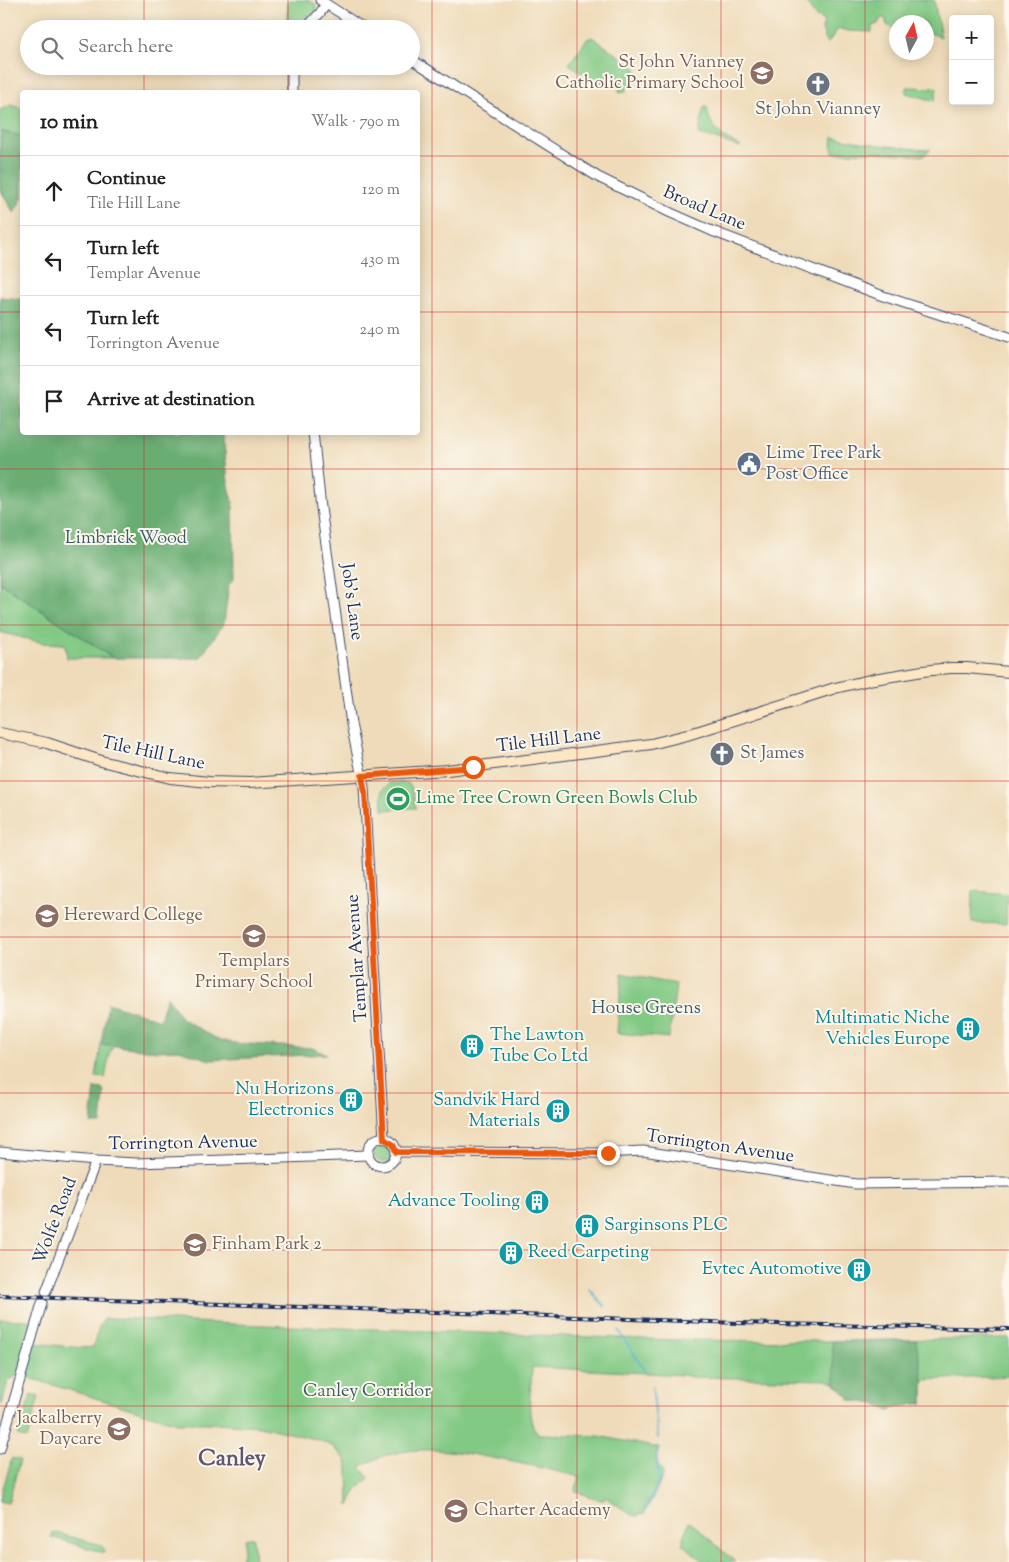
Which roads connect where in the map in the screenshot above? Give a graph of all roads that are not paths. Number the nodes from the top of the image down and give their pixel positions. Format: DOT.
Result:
graph roads {
  1 [pos="323,2"];
  2 [pos="313,20"];
  3 [pos="351,20"];
  4 [pos="420,65"];
  5 [pos="292,75"];
  6 [pos="292,90"];
  7 [pos="1009,337"];
  8 [pos="314,435"];
  9 [pos="1009,672"];
  10 [pos="0,733"];
  11 [pos="362,776"];
  12 [pos="384,1139"];
  13 [pos="0,1152"];
  14 [pos="396,1152"];
  15 [pos="368,1155"];
  16 [pos="96,1161"];
  17 [pos="1009,1182"];
  18 [pos="46,1292"];
  19 [pos="42,1303"];
  20 [pos="0,1449"];
  1 -- 2 [label="street"];
  1 -- 3 [label="street"];
  4 -- 7 [label="street, Broad Lane"];
  5 -- 6 [label="street"];
  8 -- 11 [label="street, Job's Lane"];
  9 -- 11 [label="main road, Tile Hill Lane"];
  10 -- 11 [label="main road, Tile Hill Lane"];
  11 -- 12 [label="street, Templar Avenue"];
  12 -- 14 [label="street"];
  12 -- 15 [label="street"];
  13 -- 16 [label="street, Torrington Avenue"];
  14 -- 15 [label="street"];
  14 -- 17 [label="street, Torrington Avenue"];
  15 -- 16 [label="street, Torrington Avenue"];
  16 -- 18 [label="street, Wolfe Road"];
  19 -- 20 [label="street"];
}
